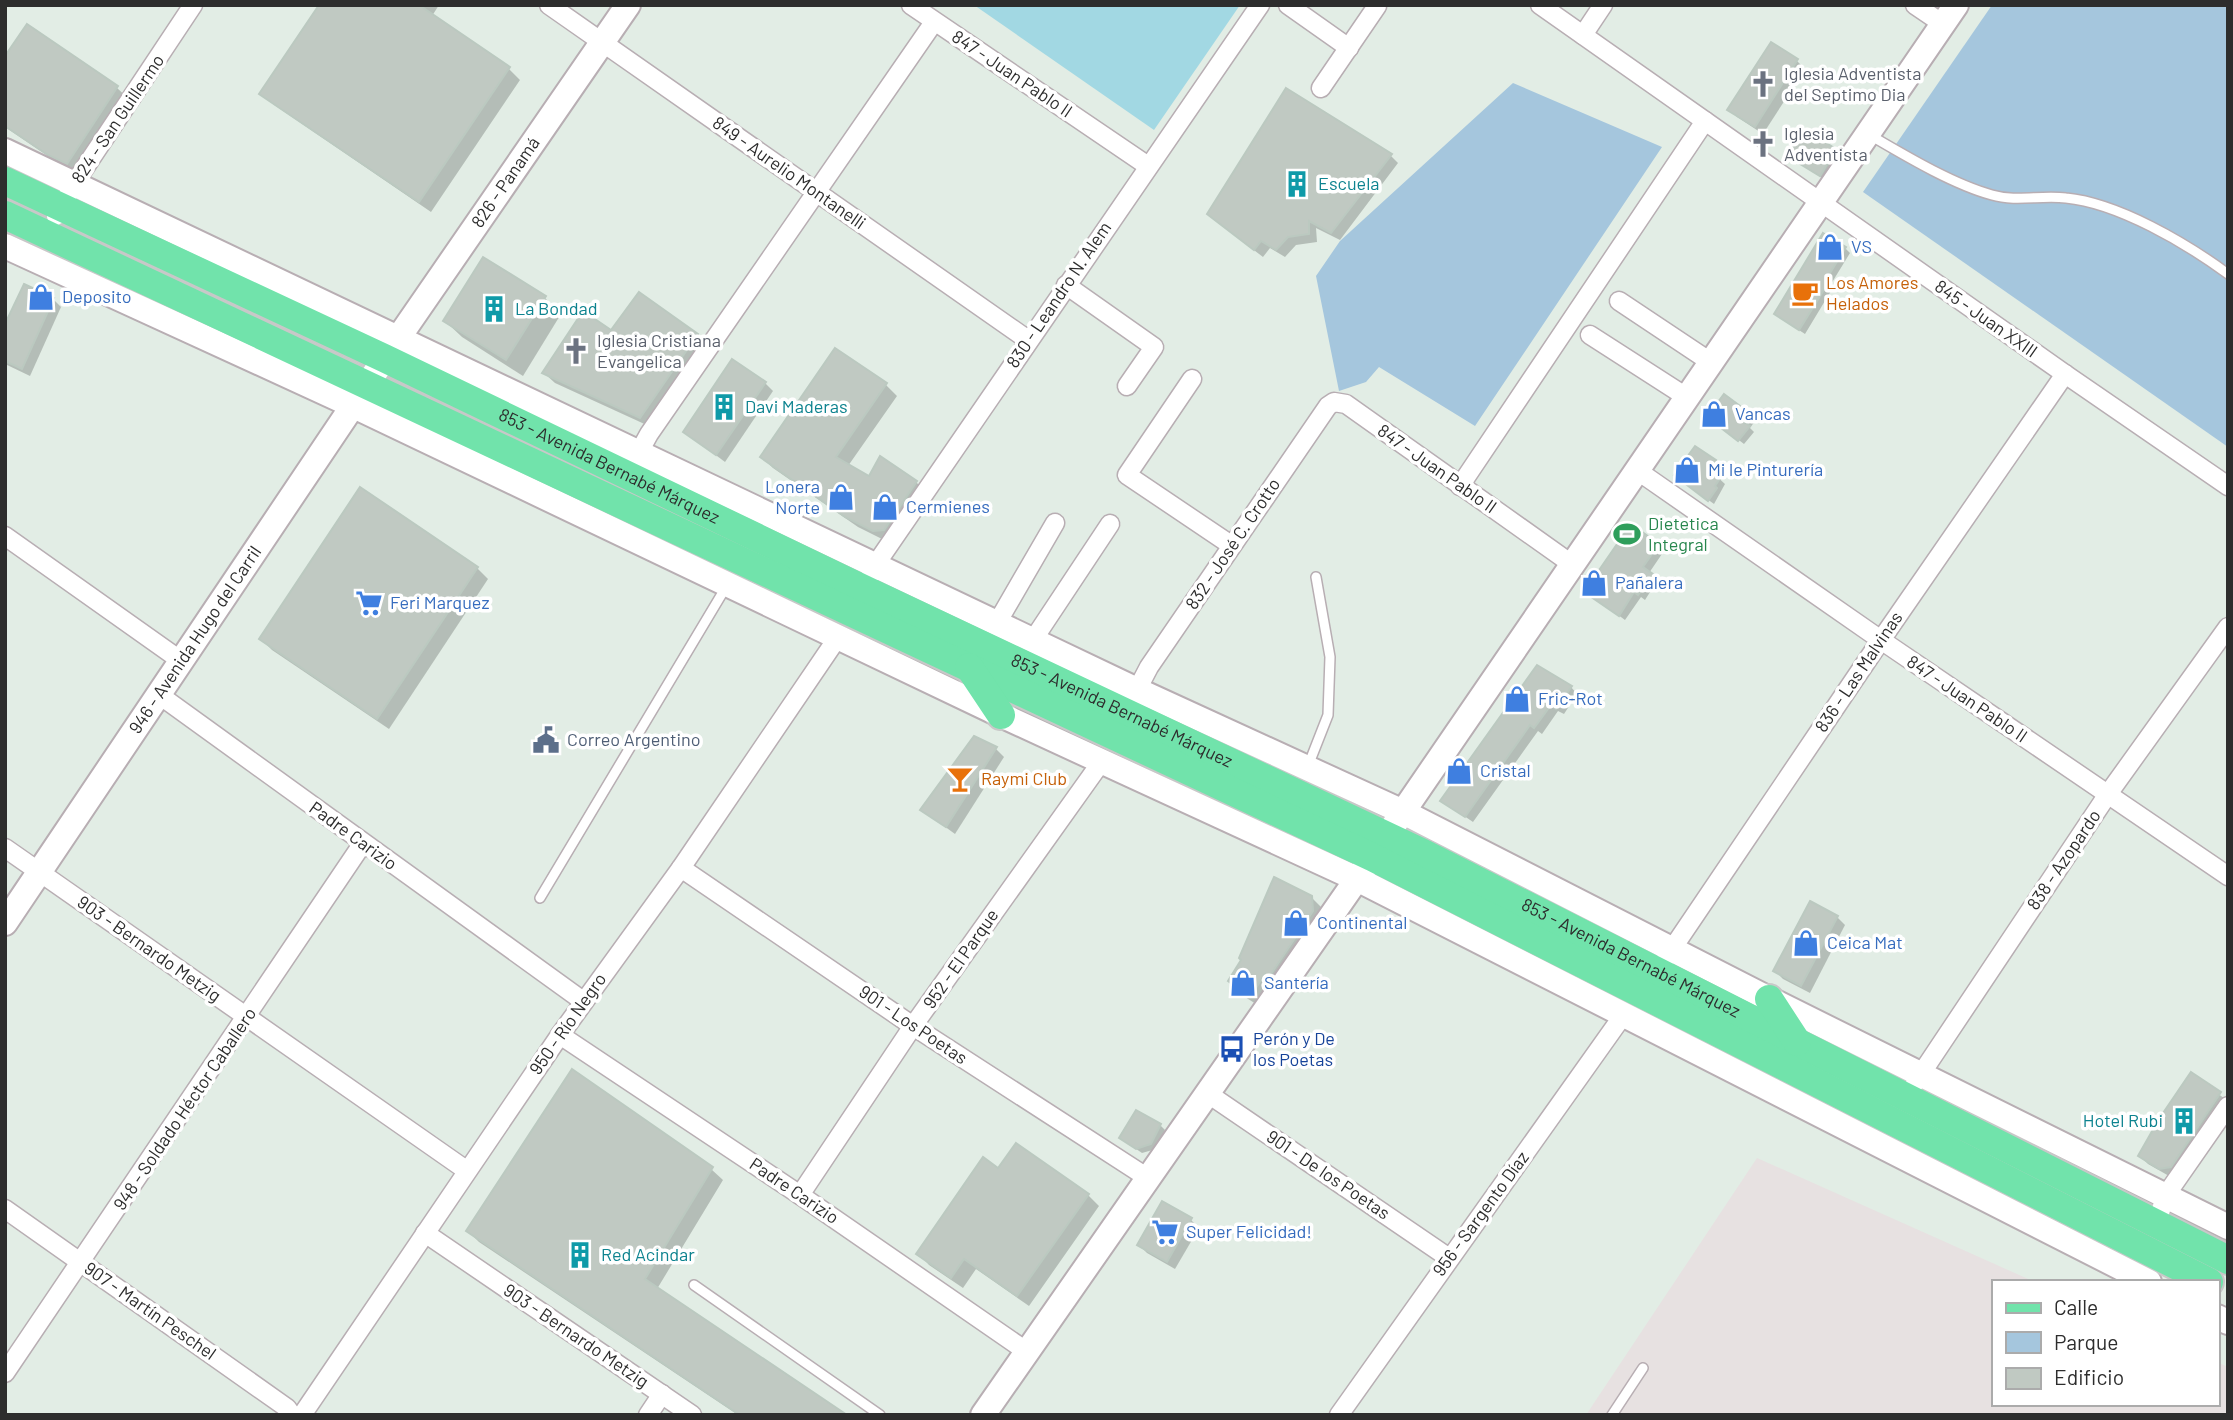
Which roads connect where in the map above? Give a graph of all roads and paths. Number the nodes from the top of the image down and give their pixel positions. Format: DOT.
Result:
graph roads {
  1 [pos="193,5"];
  2 [pos="549,5"];
  3 [pos="628,5"];
  4 [pos="911,5"];
  5 [pos="1260,5"];
  6 [pos="1288,5"];
  7 [pos="1540,5"];
  8 [pos="1603,5"];
  9 [pos="1915,5"];
  10 [pos="1377,6"];
  11 [pos="1949,15"];
  12 [pos="934,22"];
  13 [pos="1583,35"];
  14 [pos="602,42"];
  15 [pos="1349,48"];
  16 [pos="1321,88"];
  17 [pos="1705,121"];
  18 [pos="1868,134"];
  19 [pos="5,151"];
  20 [pos="1148,166"];
  21 [pos="5,181"];
  22 [pos="816,192"];
  23 [pos="67,195"];
  24 [pos="1821,203"];
  25 [pos="5,215"];
  26 [pos="47,235"];
  27 [pos="5,246"];
  28 [pos="2228,274"];
  29 [pos="1066,285"];
  30 [pos="1619,301"];
  31 [pos="1590,335"];
  32 [pos="1028,340"];
  33 [pos="391,347"];
  34 [pos="1712,363"];
  35 [pos="2065,374"];
  36 [pos="1192,379"];
  37 [pos="1127,386"];
  38 [pos="361,395"];
  39 [pos="1688,398"];
  40 [pos="1335,402"];
  41 [pos="638,454"];
  42 [pos="1638,471"];
  43 [pos="1461,486"];
  44 [pos="2228,486"];
  45 [pos="1055,523"];
  46 [pos="1110,524"];
  47 [pos="5,536"];
  48 [pos="1231,545"];
  49 [pos="876,564"];
  50 [pos="1573,565"];
  51 [pos="1316,577"];
  52 [pos="727,584"];
  53 [pos="864,589"];
  54 [pos="997,623"];
  55 [pos="2228,627"];
  56 [pos="838,637"];
  57 [pos="1033,640"];
  58 [pos="1881,640"];
  59 [pos="180,660"];
  60 [pos="969,667"];
  61 [pos="1137,690"];
  62 [pos="158,694"];
  63 [pos="1001,715"];
  64 [pos="1102,761"];
  65 [pos="1307,768"];
  66 [pos="2108,794"];
  67 [pos="1403,812"];
  68 [pos="363,844"];
  69 [pos="5,848"];
  70 [pos="1372,857"];
  71 [pos="681,868"];
  72 [pos="40,872"];
  73 [pos="2228,876"];
  74 [pos="540,898"];
  75 [pos="5,923"];
  76 [pos="1672,949"];
  77 [pos="1656,972"];
  78 [pos="1769,999"];
  79 [pos="583,1001"];
  80 [pos="1624,1014"];
  81 [pos="246,1018"];
  82 [pos="913,1026"];
  83 [pos="560,1035"];
  84 [pos="1797,1042"];
  85 [pos="1920,1074"];
  86 [pos="1206,1093"];
  87 [pos="1906,1099"];
  88 [pos="2228,1106"];
  89 [pos="466,1170"];
  90 [pos="1148,1178"];
  91 [pos="800,1195"];
  92 [pos="2166,1195"];
  93 [pos="5,1209"];
  94 [pos="2156,1224"];
  95 [pos="2228,1227"];
  96 [pos="425,1233"];
  97 [pos="1450,1258"];
  98 [pos="2228,1260"];
  99 [pos="81,1263"];
  100 [pos="2145,1280"];
  101 [pos="2205,1280"];
  102 [pos="694,1285"];
  103 [pos="1026,1351"];
  104 [pos="1643,1368"];
  105 [pos="5,1373"];
  106 [pos="662,1394"];
  107 [pos="292,1415"];
  108 [pos="302,1415"];
  109 [pos="648,1415"];
  110 [pos="692,1415"];
  111 [pos="880,1415"];
  112 [pos="983,1415"];
  113 [pos="1339,1415"];
  114 [pos="1612,1415"];
  1 -- 23 [label="street, 824 - San Guillermo"];
  2 -- 14 [label="street, 849 - Aurelio Montanelli"];
  3 -- 14 [label="street, 826 - Panamá"];
  4 -- 12 [label="street, 847 - Juan Pablo II"];
  5 -- 20 [label="street, 830 - Leandro N. Alem"];
  6 -- 15 [label="street"];
  7 -- 13 [label="street, 845 - Juan XXIII"];
  8 -- 13 [label="street"];
  9 -- 11 [label="street"];
  10 -- 15 [label="street"];
  11 -- 18 [label="street"];
  12 -- 20 [label="street, 847 - Juan Pablo II"];
  12 -- 22 [label="street"];
  13 -- 17 [label="street, 845 - Juan XXIII"];
  14 -- 22 [label="street, 849 - Aurelio Montanelli"];
  14 -- 33 [label="street, 826 - Panamá"];
  15 -- 16 [label="street"];
  17 -- 24 [label="street, 845 - Juan XXIII"];
  17 -- 43 [label="street"];
  18 -- 24 [label="street"];
  18 -- 28 [label="lane"];
  19 -- 23 [label="street, 853 - Avenida Bernabé Márquez"];
  20 -- 29 [label="street, 830 - Leandro N. Alem"];
  21 -- 23 [label="main road, 853 - Avenida Bernabé Márquez"];
  22 -- 32 [label="street, 849 - Aurelio Montanelli"];
  22 -- 41 [label="street"];
  23 -- 26 [label="street, 824 - San Guillermo"];
  23 -- 33 [label="main road, 853 - Avenida Bernabé Márquez"];
  24 -- 34 [label="street"];
  24 -- 35 [label="street, 845 - Juan XXIII"];
  25 -- 26 [label="main road, 853 - Avenida Bernabé Márquez"];
  26 -- 38 [label="main road, 853 - Avenida Bernabé Márquez"];
  27 -- 38 [label="street, 853 - Avenida Bernabé Márquez"];
  29 -- 32 [label="street, 830 - Leandro N. Alem"];
  29 -- 37 [label="street"];
  30 -- 34 [label="street"];
  31 -- 39 [label="street"];
  32 -- 49 [label="street, 830 - Leandro N. Alem"];
  33 -- 38 [label="street, 946 - Avenida Hugo del Carril"];
  33 -- 41 [label="street, 853 - Avenida Bernabé Márquez"];
  33 -- 53 [label="main road, 853 - Avenida Bernabé Márquez"];
  34 -- 39 [label="street"];
  35 -- 44 [label="street, 845 - Juan XXIII"];
  35 -- 58 [label="street, 836 - Las Malvinas"];
  36 -- 48 [label="street"];
  38 -- 52 [label="street, 853 - Avenida Bernabé Márquez"];
  38 -- 59 [label="street, 946 - Avenida Hugo del Carril"];
  38 -- 60 [label="main road, 853 - Avenida Bernabé Márquez"];
  39 -- 42 [label="street"];
  40 -- 43 [label="street, 847 - Juan Pablo II"];
  40 -- 48 [label="street, 832 - José C. Crotto"];
  41 -- 49 [label="street, 853 - Avenida Bernabé Márquez"];
  42 -- 50 [label="street"];
  42 -- 58 [label="street, 847 - Juan Pablo II"];
  43 -- 50 [label="street, 847 - Juan Pablo II"];
  45 -- 54 [label="street"];
  46 -- 57 [label="street"];
  47 -- 59 [label="street"];
  48 -- 61 [label="street, 832 - José C. Crotto"];
  49 -- 53 [label="street, 830 - Leandro N. Alem"];
  49 -- 54 [label="street, 853 - Avenida Bernabé Márquez"];
  50 -- 67 [label="street"];
  51 -- 65 [label="lane"];
  52 -- 56 [label="street, 853 - Avenida Bernabé Márquez"];
  52 -- 74 [label="lane"];
  53 -- 70 [label="main road, 853 - Avenida Bernabé Márquez"];
  54 -- 57 [label="street, 853 - Avenida Bernabé Márquez"];
  55 -- 66 [label="street, 838 - Azopardo"];
  56 -- 63 [label="street, 853 - Avenida Bernabé Márquez"];
  56 -- 71 [label="street, 950 - Río Negro"];
  57 -- 61 [label="street, 853 - Avenida Bernabé Márquez"];
  58 -- 66 [label="street, 847 - Juan Pablo II"];
  58 -- 76 [label="street, 836 - Las Malvinas"];
  59 -- 62 [label="street, 946 - Avenida Hugo del Carril"];
  60 -- 63 [label="main road"];
  60 -- 70 [label="main road, 853 - Avenida Bernabé Márquez"];
  61 -- 65 [label="street, 853 - Avenida Bernabé Márquez"];
  62 -- 68 [label="street, Padre Carizio"];
  62 -- 72 [label="street, 946 - Avenida Hugo del Carril"];
  63 -- 64 [label="street, 853 - Avenida Bernabé Márquez"];
  64 -- 70 [label="street, 853 - Avenida Bernabé Márquez"];
  64 -- 82 [label="street, 952 - El Parque"];
  65 -- 67 [label="street, 853 - Avenida Bernabé Márquez"];
  66 -- 73 [label="street, 847 - Juan Pablo II"];
  66 -- 85 [label="street, 838 - Azopardo"];
  67 -- 70 [label="street"];
  67 -- 76 [label="street, 853 - Avenida Bernabé Márquez"];
  68 -- 79 [label="street, Padre Carizio"];
  68 -- 81 [label="street, 948 - Soldado Héctor Caballero"];
  69 -- 72 [label="street, 903 - Bernardo Metzig"];
  70 -- 77 [label="main road, 853 - Avenida Bernabé Márquez"];
  70 -- 80 [label="street, 853 - Avenida Bernabé Márquez"];
  70 -- 86 [label="street"];
  70 -- 101 [label="main road, 853 - Avenida Bernabé Márquez"];
  71 -- 79 [label="street, 950 - Río Negro"];
  71 -- 82 [label="street, 901 - Los Poetas"];
  72 -- 75 [label="street, 946 - Avenida Hugo del Carril"];
  72 -- 81 [label="street, 903 - Bernardo Metzig"];
  76 -- 77 [label="street, 836 - Las Malvinas"];
  76 -- 78 [label="street, 853 - Avenida Bernabé Márquez"];
  77 -- 84 [label="main road, 853 - Avenida Bernabé Márquez"];
  78 -- 84 [label="main road"];
  78 -- 85 [label="street, 853 - Avenida Bernabé Márquez"];
  79 -- 83 [label="street, 950 - Río Negro"];
  80 -- 97 [label="street, 956 - Sargento Díaz"];
  80 -- 100 [label="street, 853 - Avenida Bernabé Márquez"];
  81 -- 89 [label="street, 903 - Bernardo Metzig"];
  81 -- 99 [label="street, 948 - Soldado Héctor Caballero"];
  82 -- 90 [label="street, 901 - Los Poetas"];
  82 -- 91 [label="street, 952 - El Parque"];
  83 -- 89 [label="street, 950 - Río Negro"];
  83 -- 91 [label="street, Padre Carizio"];
  84 -- 87 [label="main road, 853 - Avenida Bernabé Márquez"];
  85 -- 87 [label="street, 838 - Azopardo"];
  85 -- 92 [label="street, 853 - Avenida Bernabé Márquez"];
  86 -- 90 [label="street"];
  86 -- 97 [label="street, 901 - De los Poetas"];
  87 -- 94 [label="main road, 853 - Avenida Bernabé Márquez"];
  88 -- 92 [label="street"];
  89 -- 96 [label="street, 950 - Río Negro"];
  90 -- 103 [label="street"];
  91 -- 103 [label="street, Padre Carizio"];
  92 -- 94 [label="street"];
  92 -- 95 [label="street, 853 - Avenida Bernabé Márquez"];
  93 -- 99 [label="street, 907 - Martín Peschel"];
  94 -- 98 [label="main road, 853 - Avenida Bernabé Márquez"];
  96 -- 106 [label="street, 903 - Bernardo Metzig"];
  96 -- 108 [label="street, 950 - Río Negro"];
  97 -- 113 [label="street, 956 - Sargento Díaz"];
  99 -- 105 [label="street, 948 - Soldado Héctor Caballero"];
  99 -- 107 [label="street, 907 - Martín Peschel"];
  102 -- 111 [label="lane"];
  103 -- 112 [label="street"];
  104 -- 114 [label="lane"];
  106 -- 109 [label="street"];
  106 -- 110 [label="street, 903 - Bernardo Metzig"];
}
